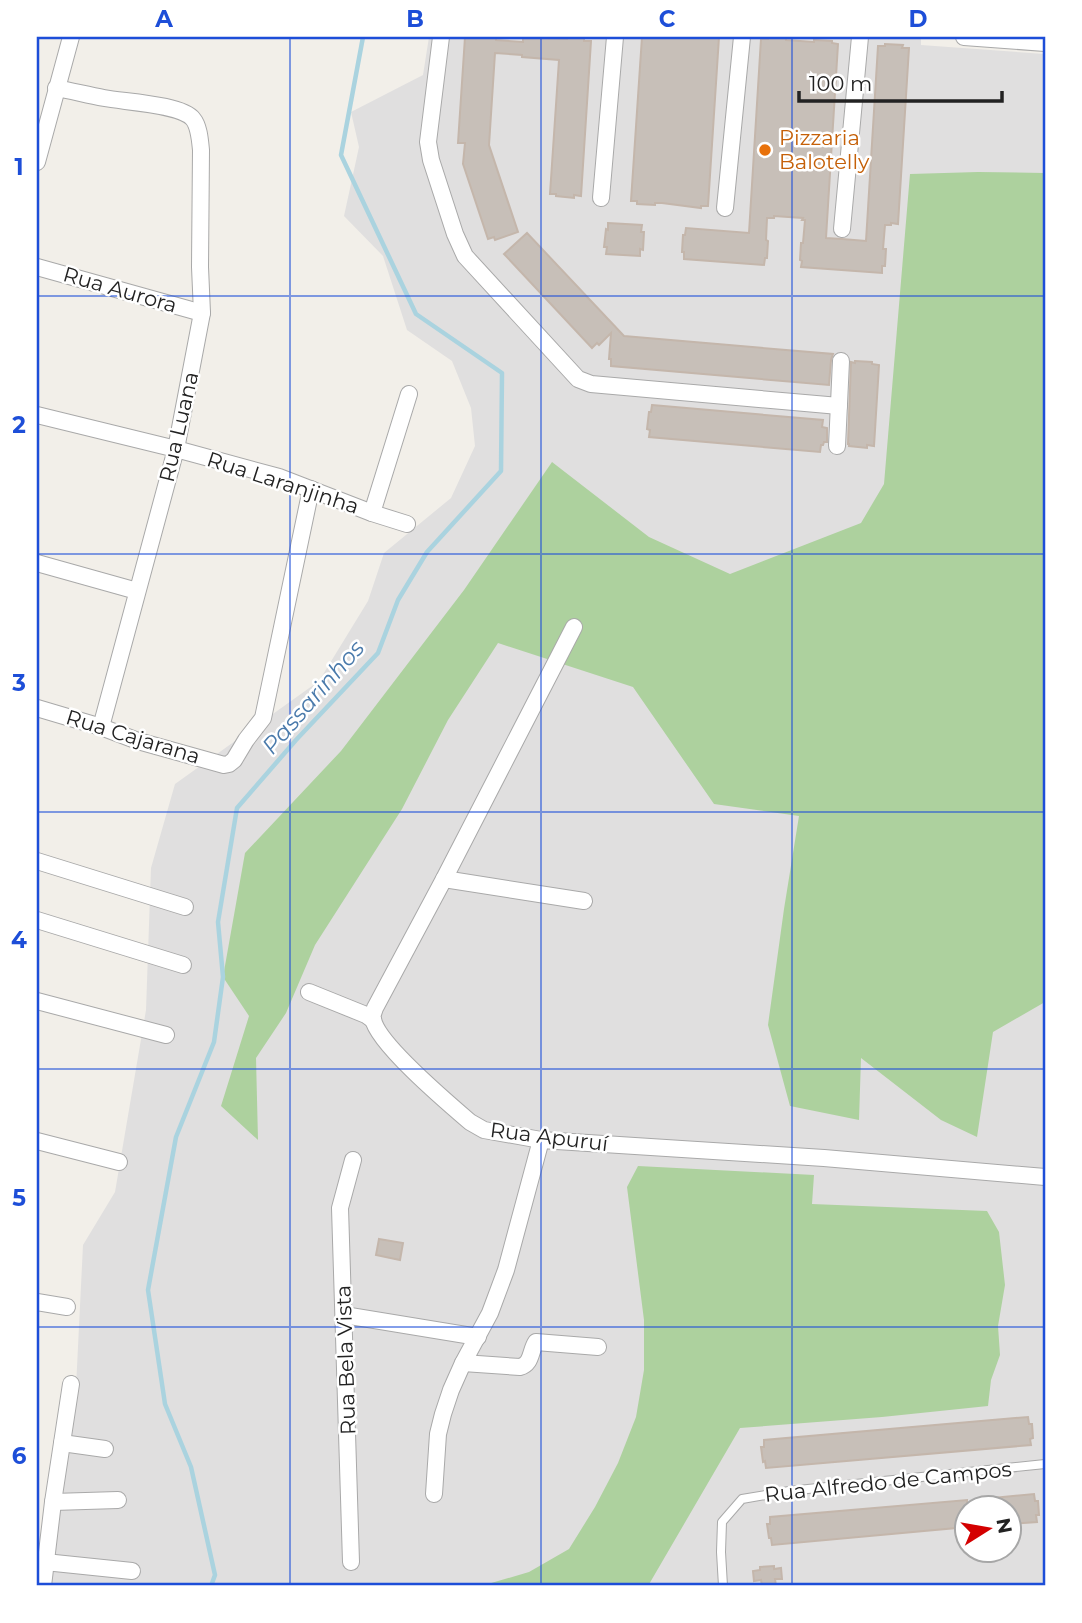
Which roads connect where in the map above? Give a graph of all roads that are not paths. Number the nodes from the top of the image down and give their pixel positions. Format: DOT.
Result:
graph roads {
  1 [pos="71,37"];
  2 [pos="442,37"];
  3 [pos="615,37"];
  4 [pos="742,37"];
  5 [pos="860,37"];
  6 [pos="964,37"];
  7 [pos="1045,43"];
  8 [pos="56,88"];
  9 [pos="37,162"];
  10 [pos="601,198"];
  11 [pos="725,208"];
  12 [pos="842,229"];
  13 [pos="37,267"];
  14 [pos="202,313"];
  15 [pos="841,361"];
  16 [pos="409,394"];
  17 [pos="839,407"];
  18 [pos="37,415"];
  19 [pos="837,446"];
  20 [pos="176,449"];
  21 [pos="311,489"];
  22 [pos="372,513"];
  23 [pos="407,524"];
  24 [pos="37,563"];
  25 [pos="137,591"];
  26 [pos="574,627"];
  27 [pos="37,708"];
  28 [pos="101,727"];
  29 [pos="37,861"];
  30 [pos="444,879"];
  31 [pos="584,901"];
  32 [pos="185,907"];
  33 [pos="37,920"];
  34 [pos="183,965"];
  35 [pos="309,992"];
  36 [pos="37,1002"];
  37 [pos="373,1020"];
  38 [pos="166,1035"];
  39 [pos="541,1140"];
  40 [pos="37,1142"];
  41 [pos="353,1160"];
  42 [pos="119,1162"];
  43 [pos="1045,1177"];
  44 [pos="1045,1183"];
  45 [pos="37,1302"];
  46 [pos="67,1307"];
  47 [pos="344,1315"];
  48 [pos="478,1337"];
  49 [pos="598,1347"];
  50 [pos="463,1363"];
  51 [pos="71,1384"];
  52 [pos="62,1443"];
  53 [pos="105,1449"];
  54 [pos="1045,1464"];
  55 [pos="435,1494"];
  56 [pos="118,1500"];
  57 [pos="52,1502"];
  58 [pos="45,1562"];
  59 [pos="351,1562"];
  60 [pos="132,1571"];
  61 [pos="43,1586"];
  62 [pos="723,1586"];
  1 -- 8 [label="street"];
  2 -- 17 [label="street"];
  3 -- 10 [label="street"];
  4 -- 11 [label="street"];
  5 -- 12 [label="street"];
  6 -- 7 [label="street"];
  8 -- 9 [label="street"];
  8 -- 14 [label="street, Rua Luana"];
  13 -- 14 [label="street, Rua Aurora"];
  14 -- 20 [label="street, Rua Luana"];
  15 -- 17 [label="street"];
  16 -- 22 [label="street"];
  17 -- 19 [label="street"];
  18 -- 20 [label="street, Rua Laranjinha"];
  20 -- 21 [label="street, Rua Laranjinha"];
  20 -- 25 [label="street, Rua Luana"];
  21 -- 22 [label="street, Rua Laranjinha"];
  21 -- 28 [label="street, Rua Cajarana"];
  22 -- 23 [label="street, Rua Laranjinha"];
  24 -- 25 [label="street"];
  25 -- 28 [label="street, Rua Luana"];
  26 -- 30 [label="street"];
  27 -- 28 [label="street, Rua Cajarana"];
  29 -- 32 [label="street"];
  30 -- 31 [label="street"];
  30 -- 37 [label="street"];
  33 -- 34 [label="street"];
  35 -- 37 [label="street"];
  36 -- 38 [label="street"];
  37 -- 39 [label="street, Rua Apuruí"];
  39 -- 43 [label="street, Rua Apuruí"];
  39 -- 48 [label="street"];
  40 -- 42 [label="street"];
  41 -- 47 [label="street, Rua Bela Vista"];
  43 -- 44 [label="street"];
  45 -- 46 [label="street"];
  47 -- 48 [label="street"];
  47 -- 59 [label="street, Rua Bela Vista"];
  48 -- 50 [label="street"];
  49 -- 50 [label="street"];
  50 -- 55 [label="street"];
  51 -- 52 [label="street"];
  52 -- 53 [label="street"];
  52 -- 57 [label="street"];
  54 -- 62 [label="lane, Rua Alfredo de Campos"];
  56 -- 57 [label="street"];
  57 -- 58 [label="street"];
  58 -- 60 [label="street"];
  58 -- 61 [label="street"];
}
